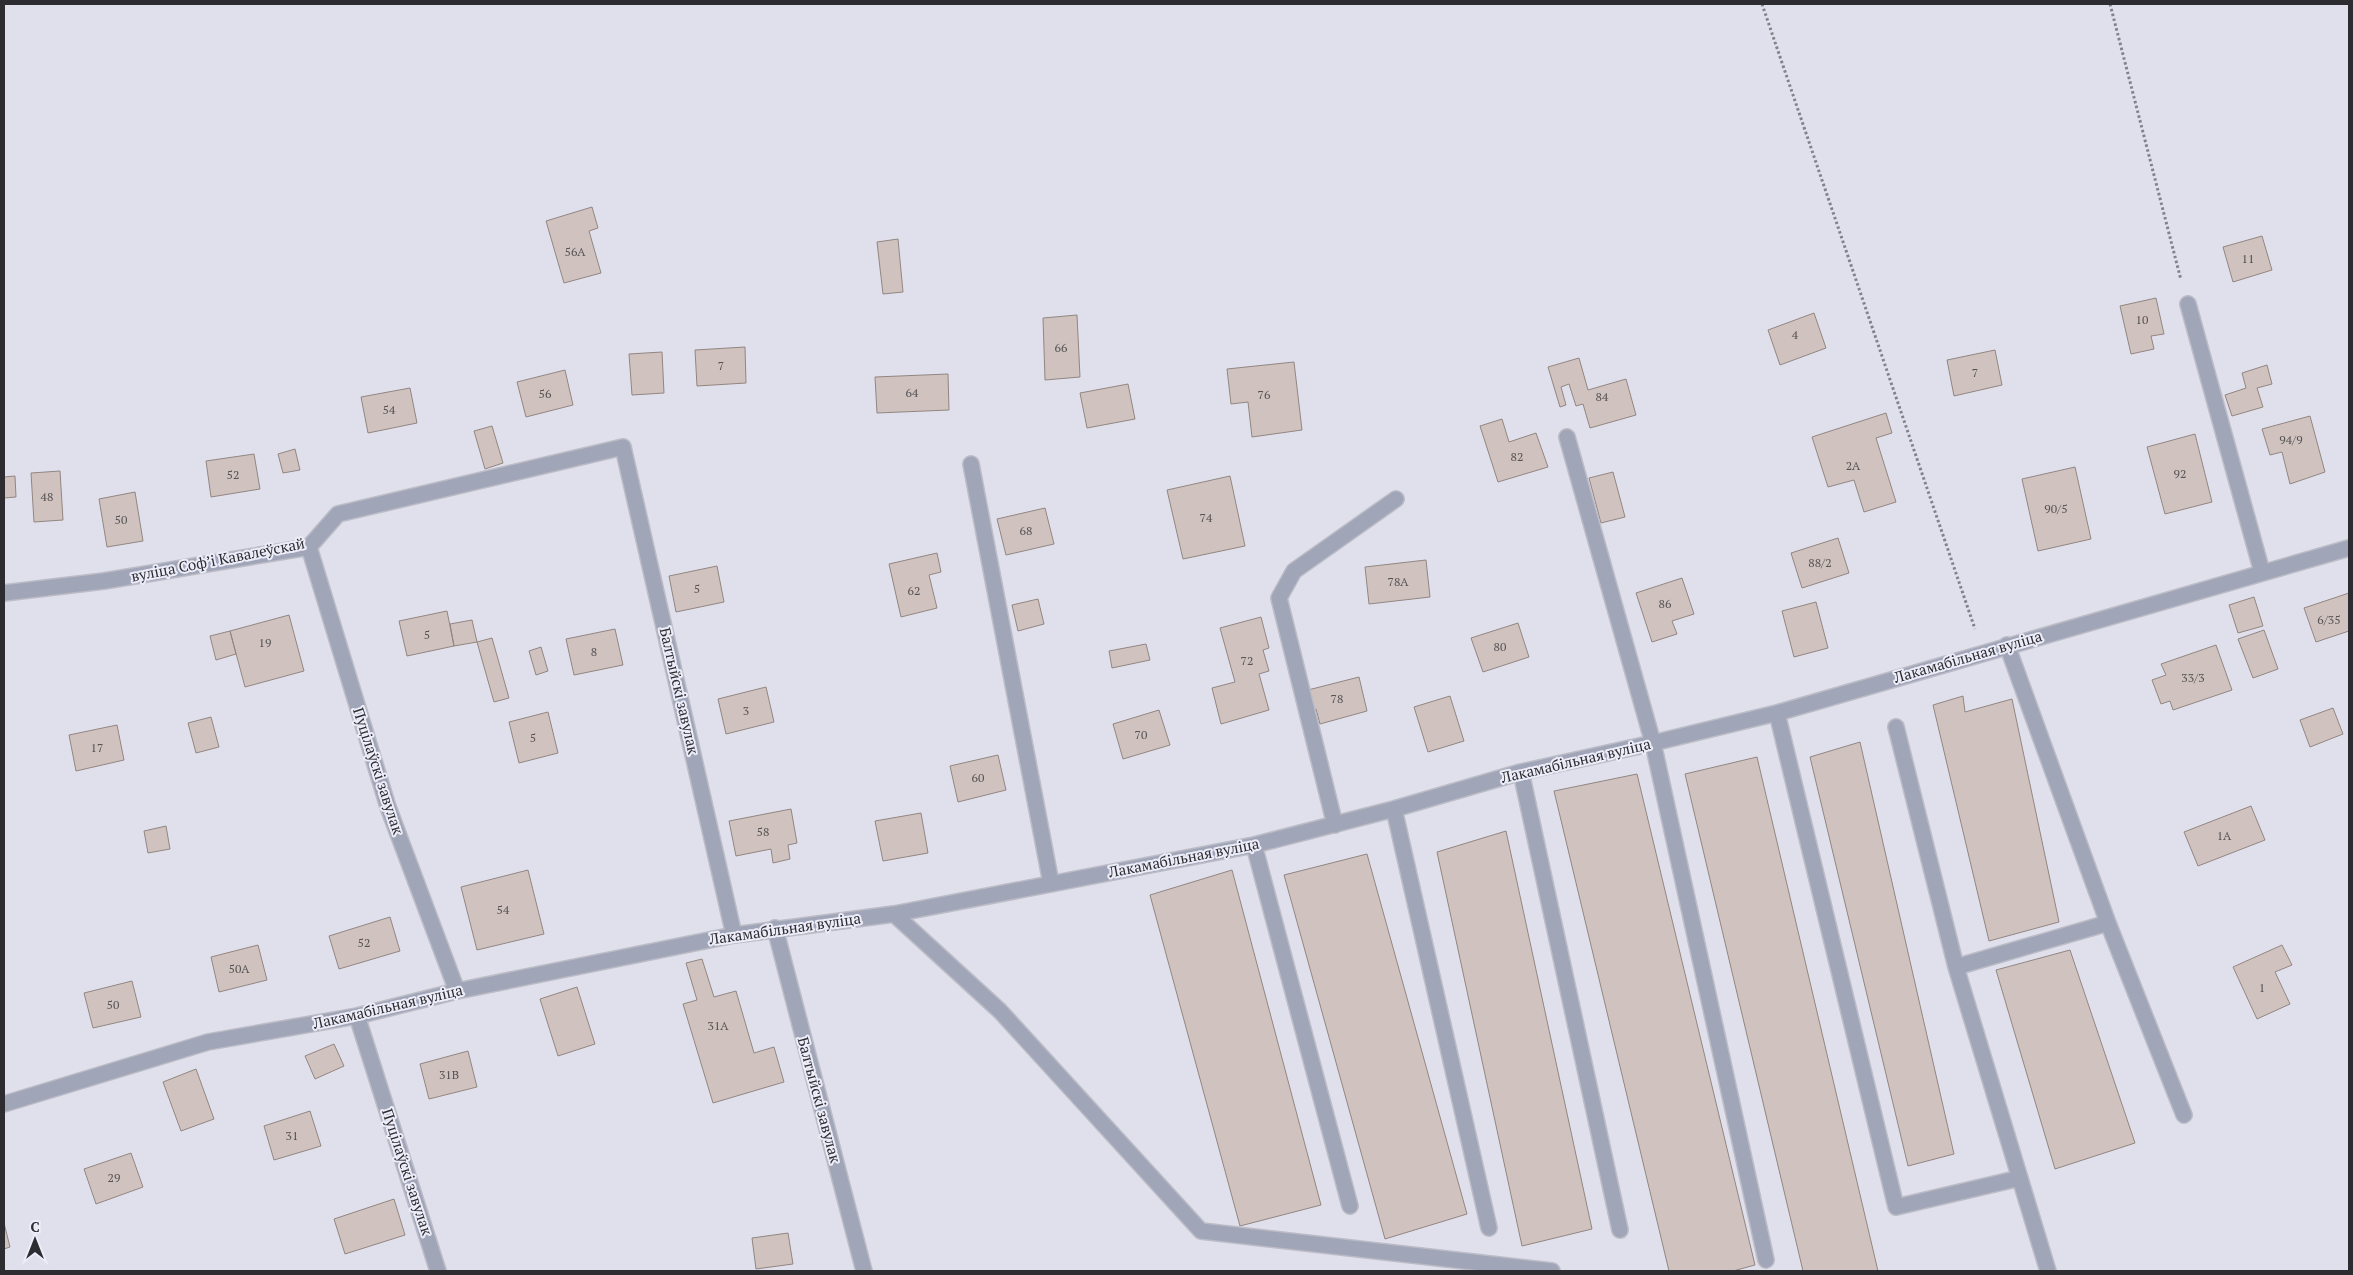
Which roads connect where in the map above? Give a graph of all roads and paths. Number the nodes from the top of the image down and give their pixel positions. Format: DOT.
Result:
graph roads {
  1 [pos="1762,4"];
  2 [pos="2110,4"];
  3 [pos="2188,304"];
  4 [pos="1567,437"];
  5 [pos="623,447"];
  6 [pos="971,464"];
  7 [pos="1396,499"];
  8 [pos="309,547"];
  9 [pos="2349,548"];
  10 [pos="2262,572"];
  11 [pos="4,593"];
  12 [pos="2007,646"];
  13 [pos="1983,653"];
  14 [pos="1776,713"];
  15 [pos="1896,727"];
  16 [pos="1653,743"];
  17 [pos="1521,772"];
  18 [pos="1394,809"];
  19 [pos="1335,825"];
  20 [pos="1254,846"];
  21 [pos="1051,883"];
  22 [pos="894,914"];
  23 [pos="2108,923"];
  24 [pos="775,928"];
  25 [pos="734,935"];
  26 [pos="1956,967"];
  27 [pos="457,991"];
  28 [pos="357,1016"];
  29 [pos="4,1104"];
  30 [pos="2184,1115"];
  31 [pos="2020,1178"];
  32 [pos="1350,1206"];
  33 [pos="1489,1228"];
  34 [pos="1620,1230"];
  35 [pos="1766,1260"];
  36 [pos="438,1271"];
  37 [pos="864,1271"];
  38 [pos="1552,1271"];
  39 [pos="2048,1271"];
  1 -- 13 [label="path"];
  2 -- 3 [label="path"];
  3 -- 10 [label="street"];
  4 -- 16 [label="street"];
  5 -- 8 [label="street, вуліца Софʼі Кавалеўскай"];
  5 -- 25 [label="street, Балтыйскі завулак"];
  6 -- 21 [label="street"];
  7 -- 19 [label="street"];
  8 -- 11 [label="street, вуліца Софʼі Кавалеўскай"];
  8 -- 27 [label="street, Пуцілаўскі завулак"];
  9 -- 10 [label="street, Лакамабільная вуліца"];
  10 -- 12 [label="street, Лакамабільная вуліца"];
  12 -- 13 [label="street, Лакамабільная вуліца"];
  12 -- 23 [label="street"];
  13 -- 14 [label="street, Лакамабільная вуліца"];
  14 -- 16 [label="street, Лакамабільная вуліца"];
  14 -- 31 [label="street"];
  15 -- 26 [label="street"];
  16 -- 17 [label="street, Лакамабільная вуліца"];
  16 -- 35 [label="street"];
  17 -- 18 [label="street, Лакамабільная вуліца"];
  17 -- 34 [label="street"];
  18 -- 19 [label="street, Лакамабільная вуліца"];
  18 -- 33 [label="street"];
  19 -- 20 [label="street, Лакамабільная вуліца"];
  20 -- 21 [label="street, Лакамабільная вуліца"];
  20 -- 32 [label="street"];
  21 -- 22 [label="street, Лакамабільная вуліца"];
  22 -- 24 [label="street, Лакамабільная вуліца"];
  22 -- 38 [label="street"];
  23 -- 26 [label="street"];
  23 -- 30 [label="street"];
  24 -- 25 [label="street, Лакамабільная вуліца"];
  24 -- 37 [label="street, Балтыйскі завулак"];
  25 -- 27 [label="street, Лакамабільная вуліца"];
  26 -- 31 [label="street"];
  27 -- 28 [label="street, Лакамабільная вуліца"];
  28 -- 29 [label="street, Лакамабільная вуліца"];
  28 -- 36 [label="street, Пуцілаўскі завулак"];
  31 -- 39 [label="street"];
}
